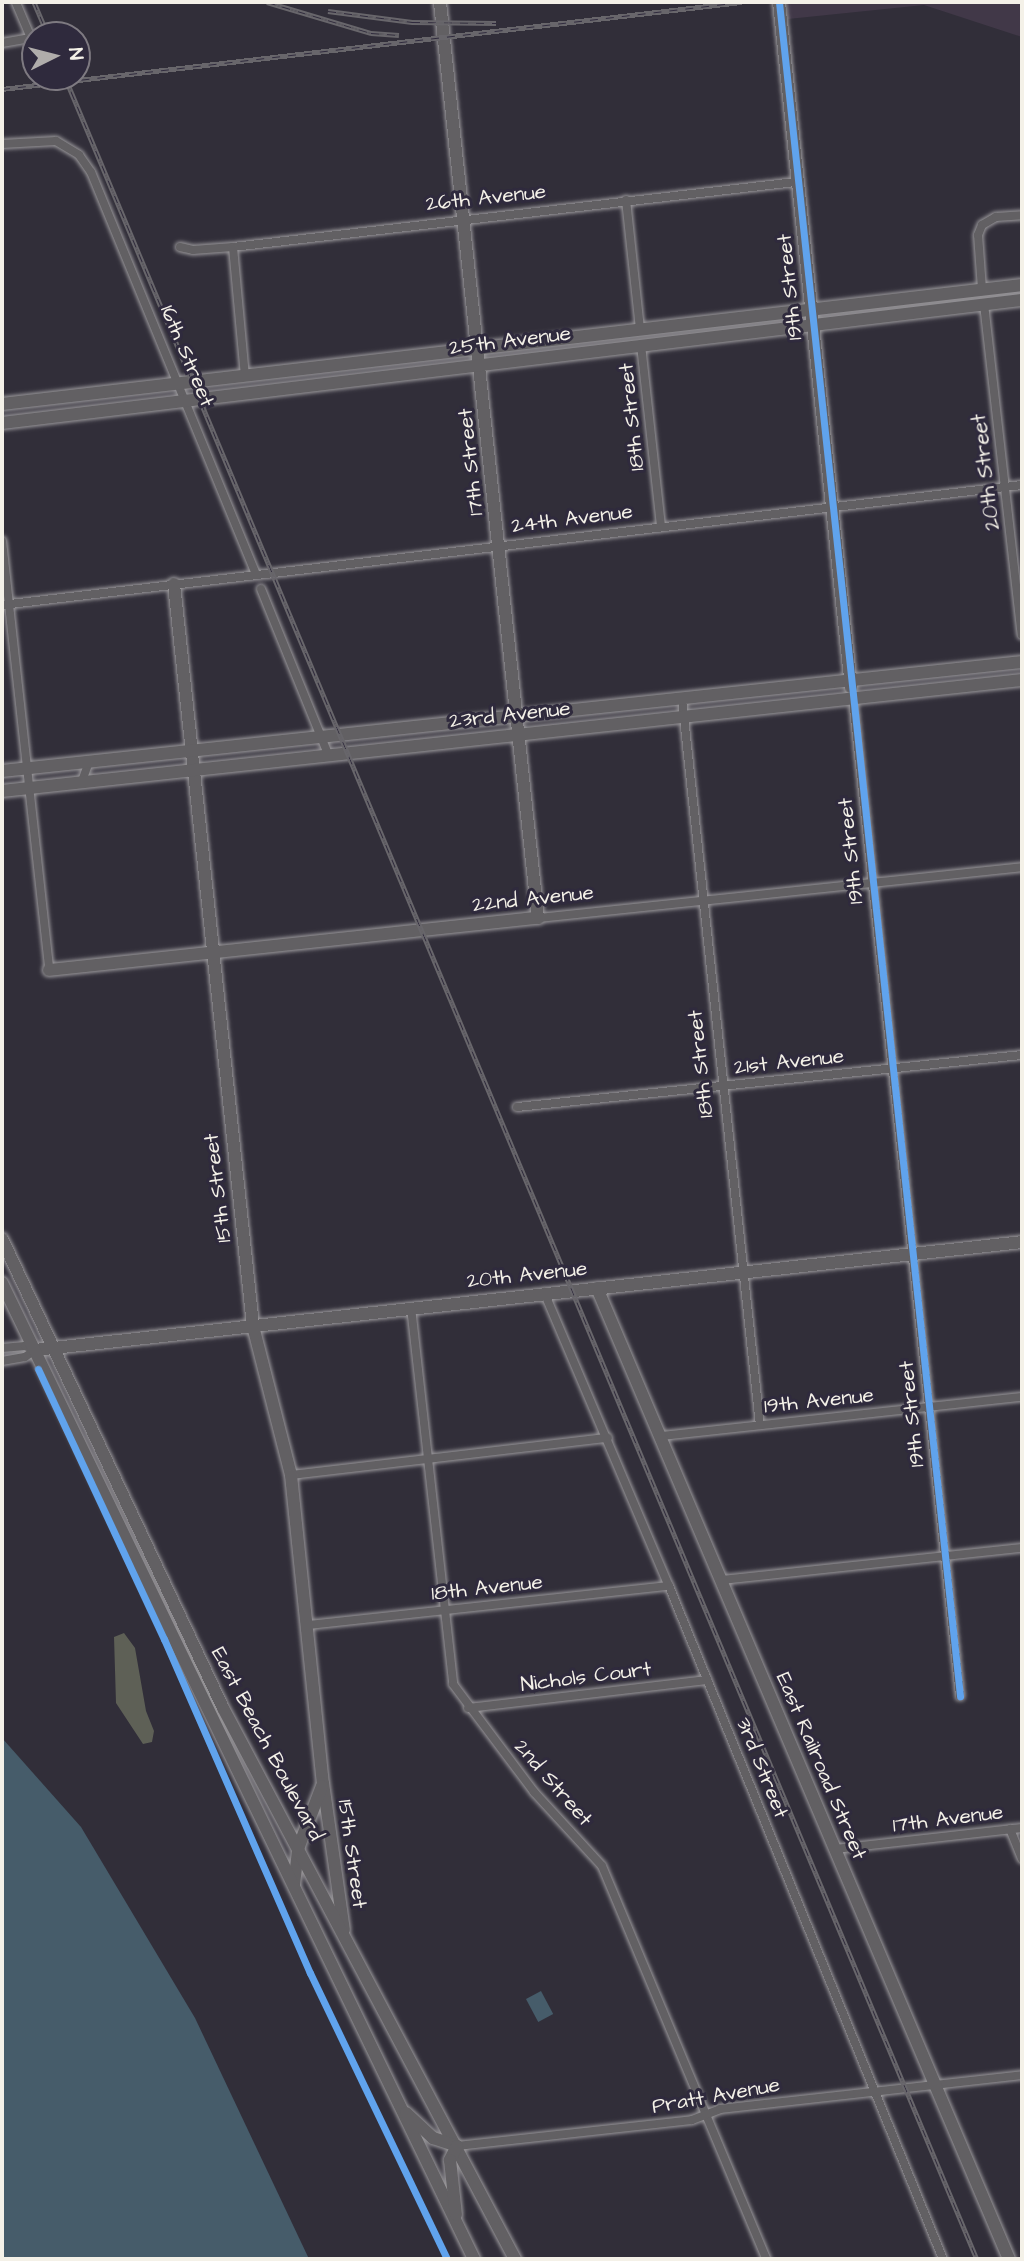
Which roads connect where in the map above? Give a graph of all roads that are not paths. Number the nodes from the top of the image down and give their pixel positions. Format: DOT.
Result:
graph roads {
  1 [pos="16,2"];
  2 [pos="440,2"];
  3 [pos="779,2"];
  4 [pos="2,43"];
  5 [pos="2,144"];
  6 [pos="796,182"];
  7 [pos="626,200"];
  8 [pos="1022,215"];
  9 [pos="463,218"];
  10 [pos="180,247"];
  11 [pos="233,247"];
  12 [pos="1022,285"];
  13 [pos="982,289"];
  14 [pos="1022,300"];
  15 [pos="984,304"];
  16 [pos="810,310"];
  17 [pos="812,325"];
  18 [pos="640,329"];
  19 [pos="641,345"];
  20 [pos="478,348"];
  21 [pos="479,364"];
  22 [pos="245,376"];
  23 [pos="180,383"];
  24 [pos="187,399"];
  25 [pos="2,404"];
  26 [pos="2,423"];
  27 [pos="1022,485"];
  28 [pos="1005,487"];
  29 [pos="832,507"];
  30 [pos="661,526"];
  31 [pos="2,541"];
  32 [pos="499,546"];
  33 [pos="256,574"];
  34 [pos="174,584"];
  35 [pos="261,589"];
  36 [pos="5,605"];
  37 [pos="1022,635"];
  38 [pos="1022,662"];
  39 [pos="850,679"];
  40 [pos="1022,680"];
  41 [pos="682,699"];
  42 [pos="853,699"];
  43 [pos="517,716"];
  44 [pos="684,717"];
  45 [pos="519,734"];
  46 [pos="322,736"];
  47 [pos="191,750"];
  48 [pos="328,754"];
  49 [pos="89,761"];
  50 [pos="194,768"];
  51 [pos="27,769"];
  52 [pos="2,771"];
  53 [pos="82,781"];
  54 [pos="29,788"];
  55 [pos="2,791"];
  56 [pos="1022,867"];
  57 [pos="872,883"];
  58 [pos="702,901"];
  59 [pos="538,918"];
  60 [pos="212,952"];
  61 [pos="49,970"];
  62 [pos="1022,1055"];
  63 [pos="892,1069"];
  64 [pos="721,1087"];
  65 [pos="517,1107"];
  66 [pos="2,1239"];
  67 [pos="1022,1242"];
  68 [pos="912,1254"];
  69 [pos="742,1272"];
  70 [pos="2,1283"];
  71 [pos="597,1288"];
  72 [pos="544,1292"];
  73 [pos="411,1307"];
  74 [pos="253,1326"];
  75 [pos="2,1348"];
  76 [pos="55,1348"];
  77 [pos="35,1350"];
  78 [pos="2,1361"];
  79 [pos="1022,1397"];
  80 [pos="929,1407"];
  81 [pos="760,1425"];
  82 [pos="661,1436"];
  83 [pos="608,1438"];
  84 [pos="427,1459"];
  85 [pos="291,1475"];
  86 [pos="1022,1548"];
  87 [pos="945,1554"];
  88 [pos="720,1580"];
  89 [pos="670,1586"];
  90 [pos="443,1611"];
  91 [pos="308,1625"];
  92 [pos="707,1680"];
  93 [pos="960,1696"];
  94 [pos="468,1708"];
  95 [pos="323,1783"];
  96 [pos="1022,1828"];
  97 [pos="1010,1829"];
  98 [pos="299,1846"];
  99 [pos="835,1849"];
  100 [pos="1022,1859"];
  101 [pos="294,1884"];
  102 [pos="344,1930"];
  103 [pos="1022,2075"];
  104 [pos="936,2084"];
  105 [pos="874,2091"];
  106 [pos="402,2111"];
  107 [pos="706,2115"];
  108 [pos="457,2146"];
  109 [pos="457,2225"];
  110 [pos="474,2259"];
  111 [pos="515,2259"];
  112 [pos="766,2259"];
  113 [pos="943,2259"];
  114 [pos="1009,2259"];
  1 -- 4 [label="street"];
  2 -- 9 [label="street, 17th Street"];
  3 -- 6 [label="street, 19th Street"];
  5 -- 23 [label="street, 16th Street"];
  6 -- 7 [label="street, 26th Avenue"];
  6 -- 16 [label="street, 19th Street"];
  7 -- 9 [label="street, 26th Avenue"];
  7 -- 18 [label="street"];
  8 -- 13 [label="street"];
  9 -- 11 [label="street, 26th Avenue"];
  9 -- 20 [label="street, 17th Street"];
  10 -- 11 [label="street, 26th Avenue"];
  11 -- 22 [label="street"];
  12 -- 13 [label="street, 25th Avenue"];
  13 -- 16 [label="street, 25th Avenue"];
  14 -- 15 [label="street, 25th Avenue"];
  15 -- 17 [label="street, 25th Avenue"];
  15 -- 28 [label="street, 20th Street"];
  16 -- 17 [label="street, 19th Street"];
  16 -- 18 [label="street, 25th Avenue"];
  17 -- 19 [label="street, 25th Avenue"];
  17 -- 29 [label="street, 19th Street"];
  18 -- 20 [label="street, 25th Avenue"];
  19 -- 21 [label="street, 25th Avenue"];
  19 -- 30 [label="street, 18th Street"];
  20 -- 21 [label="street, 17th Street"];
  20 -- 22 [label="street, 25th Avenue"];
  21 -- 24 [label="street, 25th Avenue"];
  21 -- 32 [label="street, 17th Street"];
  22 -- 23 [label="street, 25th Avenue"];
  23 -- 24 [label="street, 16th Street"];
  23 -- 25 [label="street, 25th Avenue"];
  24 -- 26 [label="street, 25th Avenue"];
  24 -- 33 [label="street, 16th Street"];
  27 -- 28 [label="street, 24th Avenue"];
  28 -- 29 [label="street, 24th Avenue"];
  28 -- 37 [label="street, 20th Street"];
  29 -- 30 [label="street, 24th Avenue"];
  29 -- 39 [label="street, 19th Street"];
  30 -- 32 [label="street, 24th Avenue"];
  31 -- 36 [label="street"];
  32 -- 33 [label="street, 24th Avenue"];
  32 -- 43 [label="street, 17th Street"];
  33 -- 34 [label="street, 24th Avenue"];
  34 -- 36 [label="street, 24th Avenue"];
  34 -- 47 [label="street, 15th Street"];
  35 -- 46 [label="street"];
  36 -- 51 [label="street"];
  38 -- 39 [label="street, 23rd Avenue"];
  39 -- 41 [label="street, 23rd Avenue"];
  39 -- 42 [label="street, 19th Street"];
  40 -- 42 [label="street, 23rd Avenue"];
  41 -- 43 [label="street, 23rd Avenue"];
  41 -- 44 [label="street, 18th Street"];
  42 -- 44 [label="street, 23rd Avenue"];
  42 -- 57 [label="street, 19th Street"];
  43 -- 45 [label="street, 17th Street"];
  43 -- 46 [label="street, 23rd Avenue"];
  44 -- 45 [label="street, 23rd Avenue"];
  44 -- 58 [label="street, 18th Street"];
  45 -- 48 [label="street, 23rd Avenue"];
  45 -- 59 [label="street, 17th Street"];
  46 -- 47 [label="street, 23rd Avenue"];
  46 -- 48 [label="street"];
  47 -- 49 [label="street, 23rd Avenue"];
  47 -- 50 [label="street, 15th Street"];
  48 -- 50 [label="street, 23rd Avenue"];
  49 -- 51 [label="street, 23rd Avenue"];
  49 -- 53 [label="street"];
  50 -- 53 [label="street, 23rd Avenue"];
  50 -- 60 [label="street, 15th Street"];
  51 -- 52 [label="street, 23rd Avenue"];
  51 -- 54 [label="street"];
  53 -- 54 [label="street, 23rd Avenue"];
  54 -- 55 [label="street, 23rd Avenue"];
  54 -- 61 [label="street"];
  56 -- 57 [label="street, 22nd Avenue"];
  57 -- 58 [label="street, 22nd Avenue"];
  57 -- 63 [label="street, 19th Street"];
  58 -- 59 [label="street, 22nd Avenue"];
  58 -- 64 [label="street, 18th Street"];
  59 -- 60 [label="street, 22nd Avenue"];
  60 -- 61 [label="street, 22nd Avenue"];
  60 -- 74 [label="street, 15th Street"];
  62 -- 63 [label="street, 21st Avenue"];
  63 -- 64 [label="street, 21st Avenue"];
  63 -- 68 [label="street, 19th Street"];
  64 -- 65 [label="street, 21st Avenue"];
  64 -- 69 [label="street, 18th Street"];
  66 -- 76 [label="street, East Beach Boulevard"];
  67 -- 68 [label="street, 20th Avenue"];
  68 -- 69 [label="street, 20th Avenue"];
  68 -- 80 [label="street, 19th Street"];
  69 -- 71 [label="street, 20th Avenue"];
  69 -- 81 [label="street, 18th Street"];
  70 -- 77 [label="street, East Beach Boulevard"];
  71 -- 72 [label="street, 20th Avenue"];
  71 -- 82 [label="street, East Railroad Street"];
  72 -- 73 [label="street, 20th Avenue"];
  72 -- 83 [label="street, 3rd Street"];
  73 -- 74 [label="street, 20th Avenue"];
  73 -- 84 [label="street, 2nd Street"];
  74 -- 76 [label="street, 20th Avenue"];
  74 -- 85 [label="street, 15th Street"];
  75 -- 77 [label="street, 20th Avenue"];
  76 -- 77 [label="street, 20th Avenue"];
  76 -- 98 [label="street, East Beach Boulevard"];
  77 -- 78 [label="street, 20th Avenue"];
  77 -- 101 [label="street, East Beach Boulevard"];
  79 -- 80 [label="street, 19th Avenue"];
  80 -- 81 [label="street, 19th Avenue"];
  80 -- 87 [label="street, 19th Street"];
  81 -- 82 [label="street, 19th Avenue"];
  82 -- 88 [label="street, East Railroad Street"];
  83 -- 84 [label="street"];
  83 -- 89 [label="street, 3rd Street"];
  84 -- 85 [label="street"];
  84 -- 90 [label="street, 2nd Street"];
  85 -- 91 [label="street, 15th Street"];
  86 -- 87 [label="street"];
  87 -- 88 [label="street"];
  87 -- 93 [label="street, 19th Street"];
  88 -- 99 [label="street, East Railroad Street"];
  89 -- 90 [label="street, 18th Avenue"];
  89 -- 92 [label="street, 3rd Street"];
  90 -- 91 [label="street, 18th Avenue"];
  90 -- 94 [label="street, 2nd Street"];
  91 -- 95 [label="street, 15th Street"];
  92 -- 94 [label="street, Nichols Court"];
  92 -- 105 [label="street, 3rd Street"];
  94 -- 107 [label="street, 2nd Street"];
  95 -- 98 [label="street, 15th Street"];
  95 -- 102 [label="street, 15th Street"];
  96 -- 97 [label="street, 17th Avenue"];
  97 -- 99 [label="street, 17th Avenue"];
  97 -- 100 [label="street"];
  98 -- 101 [label="street, 15th Street"];
  98 -- 102 [label="street, East Beach Boulevard"];
  99 -- 104 [label="street, East Railroad Street"];
  101 -- 106 [label="street, East Beach Boulevard"];
  102 -- 108 [label="street, East Beach Boulevard"];
  103 -- 104 [label="street, Pratt Avenue"];
  104 -- 105 [label="street, Pratt Avenue"];
  104 -- 114 [label="street, East Railroad Street"];
  105 -- 107 [label="street, Pratt Avenue"];
  105 -- 113 [label="street, 3rd Street"];
  106 -- 108 [label="street"];
  106 -- 109 [label="street, East Beach Boulevard"];
  107 -- 108 [label="street, Pratt Avenue"];
  107 -- 112 [label="street, 2nd Street"];
  108 -- 109 [label="street"];
  108 -- 111 [label="street, East Beach Boulevard"];
  109 -- 110 [label="street, East Beach Boulevard"];
}
